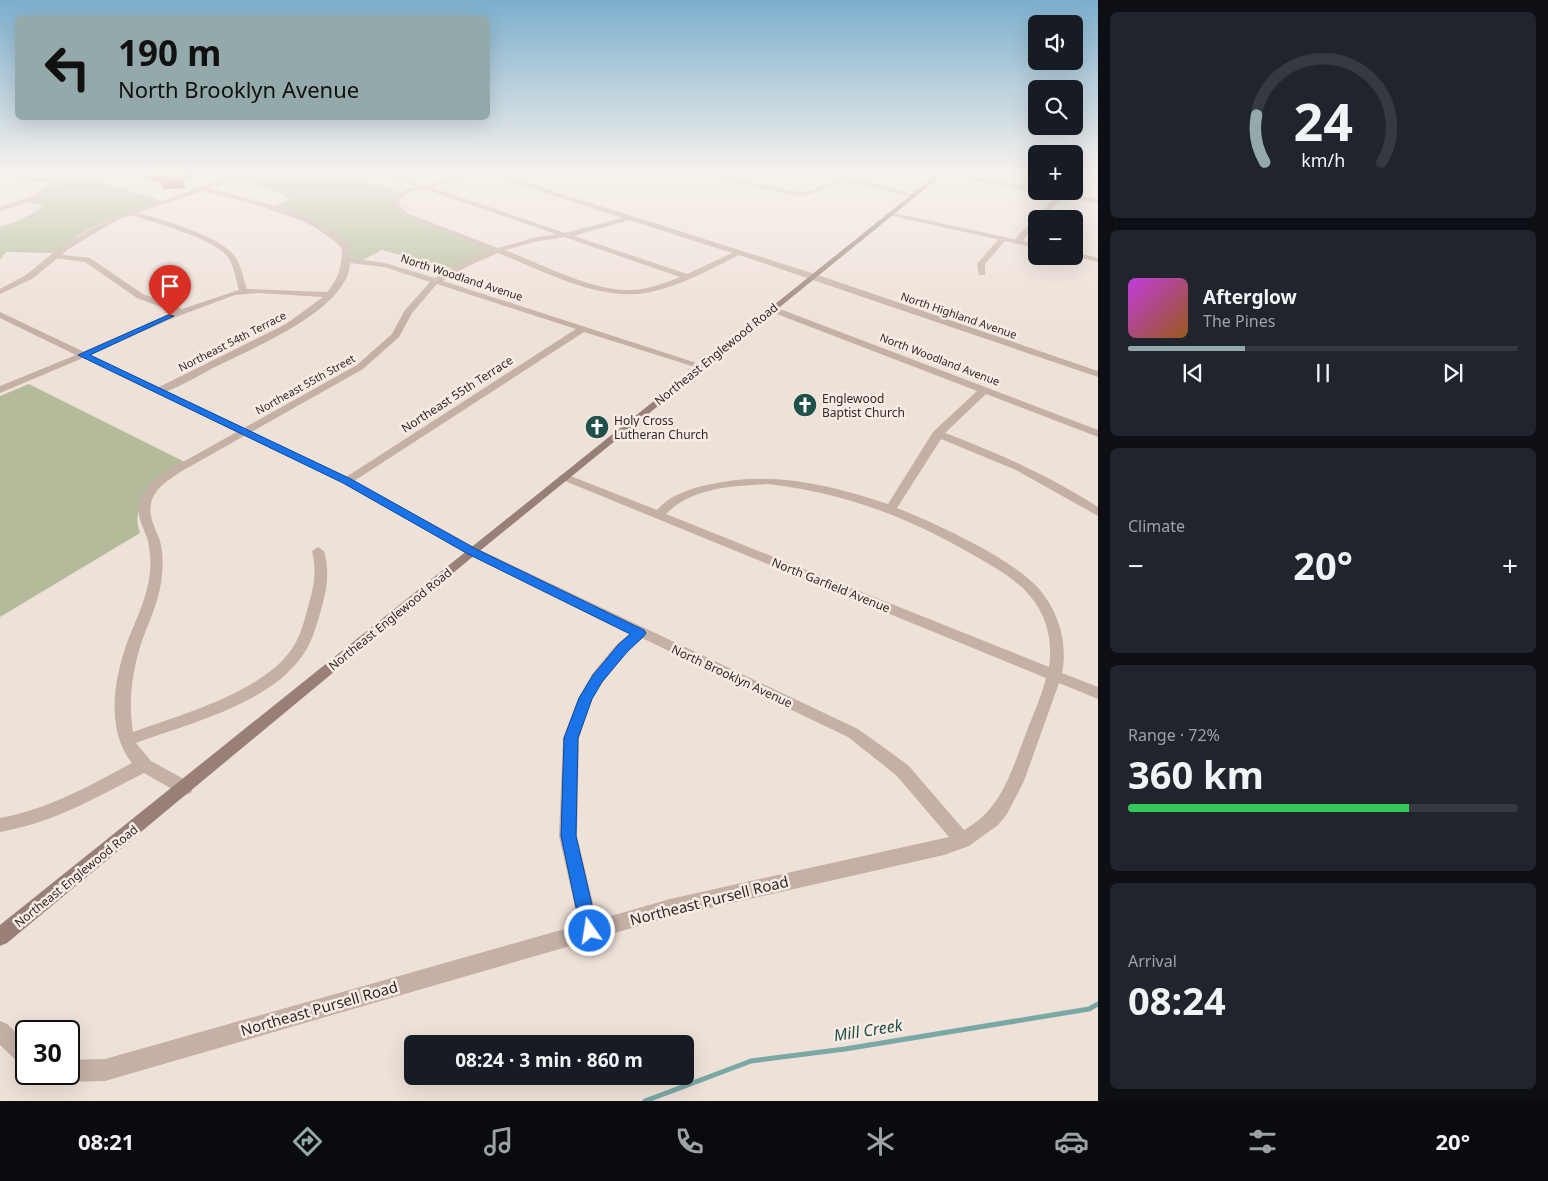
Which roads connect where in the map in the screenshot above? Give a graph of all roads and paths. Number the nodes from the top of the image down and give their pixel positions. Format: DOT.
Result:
graph roads {
  1 [pos="112,222"];
  2 [pos="155,222"];
  3 [pos="308,222"];
  4 [pos="426,222"];
  5 [pos="532,222"];
  6 [pos="613,222"];
  7 [pos="642,222"];
  8 [pos="879,222"];
  9 [pos="928,222"];
  10 [pos="1028,230"];
  11 [pos="568,235"];
  12 [pos="1003,239"];
  13 [pos="1017,242"];
  14 [pos="1028,244"];
  15 [pos="498,250"];
  16 [pos="738,253"];
  17 [pos="55,256"];
  18 [pos="1083,256"];
  19 [pos="348,260"];
  20 [pos="1098,260"];
  21 [pos="982,273"];
  22 [pos="685,276"];
  23 [pos="812,276"];
  24 [pos="435,282"];
  25 [pos="0,292"];
  26 [pos="244,292"];
  27 [pos="328,295"];
  28 [pos="772,309"];
  29 [pos="182,312"];
  30 [pos="0,315"];
  31 [pos="582,329"];
  32 [pos="83,355"];
  33 [pos="701,366"];
  34 [pos="1098,374"];
  35 [pos="0,390"];
  36 [pos="984,390"];
  37 [pos="158,391"];
  38 [pos="243,432"];
  39 [pos="937,434"];
  40 [pos="1098,434"];
  41 [pos="564,477"];
  42 [pos="347,481"];
  43 [pos="890,510"];
  44 [pos="1098,512"];
  45 [pos="658,515"];
  46 [pos="318,551"];
  47 [pos="472,552"];
  48 [pos="640,633"];
  49 [pos="1054,677"];
  50 [pos="1098,693"];
  51 [pos="128,740"];
  52 [pos="144,765"];
  53 [pos="185,788"];
  54 [pos="0,825"];
  55 [pos="963,841"];
  56 [pos="590,931"];
  57 [pos="0,937"];
  58 [pos="0,1031"];
  59 [pos="15,1045"];
  60 [pos="80,1071"];
  1 -- 17 [label="street"];
  2 -- 26 [label="street"];
  3 -- 19 [label="street"];
  4 -- 15 [label="street"];
  5 -- 11 [label="street"];
  6 -- 11 [label="street, Northeast 55th Street"];
  7 -- 16 [label="street, North Highland Avenue"];
  8 -- 23 [label="main road, Northeast Englewood Road"];
  9 -- 12 [label="street"];
  10 -- 13 [label="street"];
  11 -- 15 [label="street, Northeast 55th Street"];
  11 -- 22 [label="street"];
  12 -- 13 [label="street"];
  12 -- 21 [label="street"];
  13 -- 14 [label="street"];
  15 -- 22 [label="street"];
  15 -- 24 [label="street, Northeast 55th Street"];
  16 -- 22 [label="street"];
  16 -- 23 [label="street, North Highland Avenue"];
  17 -- 25 [label="street"];
  17 -- 29 [label="street"];
  18 -- 20 [label="street"];
  19 -- 24 [label="street, North Woodland Avenue"];
  19 -- 27 [label="street, Northeast 54th Terrace"];
  23 -- 28 [label="main road, Northeast Englewood Road"];
  23 -- 34 [label="street, North Highland Avenue"];
  24 -- 31 [label="street, North Woodland Avenue"];
  24 -- 38 [label="street, Northeast 55th Street"];
  26 -- 27 [label="street"];
  26 -- 29 [label="street"];
  27 -- 37 [label="street, Northeast 54th Terrace"];
  28 -- 33 [label="main road, Northeast Englewood Road"];
  28 -- 36 [label="street, North Woodland Avenue"];
  29 -- 32 [label="street"];
  30 -- 32 [label="street"];
  31 -- 33 [label="street, North Woodland Avenue"];
  31 -- 42 [label="street, Northeast 55th Terrace"];
  32 -- 35 [label="street"];
  32 -- 37 [label="street"];
  33 -- 41 [label="main road, Northeast Englewood Road"];
  36 -- 39 [label="street"];
  36 -- 40 [label="street, North Woodland Avenue"];
  37 -- 38 [label="street"];
  38 -- 42 [label="street"];
  38 -- 51 [label="street, Northeast 55th Street"];
  39 -- 43 [label="street"];
  39 -- 44 [label="street"];
  41 -- 45 [label="street, North Garfield Avenue"];
  41 -- 47 [label="main road, Northeast Englewood Road"];
  42 -- 47 [label="street"];
  43 -- 45 [label="street, Northeast Pursell Road"];
  43 -- 49 [label="street, Northeast Pursell Road"];
  45 -- 49 [label="street, North Garfield Avenue"];
  46 -- 51 [label="street"];
  47 -- 48 [label="street, North Brooklyn Avenue"];
  47 -- 53 [label="main road, Northeast Englewood Road"];
  48 -- 55 [label="street, North Brooklyn Avenue"];
  48 -- 56 [label="street"];
  49 -- 50 [label="street, North Garfield Avenue"];
  49 -- 55 [label="street, Northeast Pursell Road"];
  51 -- 52 [label="street, Northeast 55th Street"];
  52 -- 53 [label="street"];
  52 -- 54 [label="street"];
  53 -- 57 [label="main road, Northeast Englewood Road"];
  55 -- 56 [label="street, Northeast Pursell Road"];
  56 -- 60 [label="street, Northeast Pursell Road"];
  58 -- 59 [label="street"];
}
